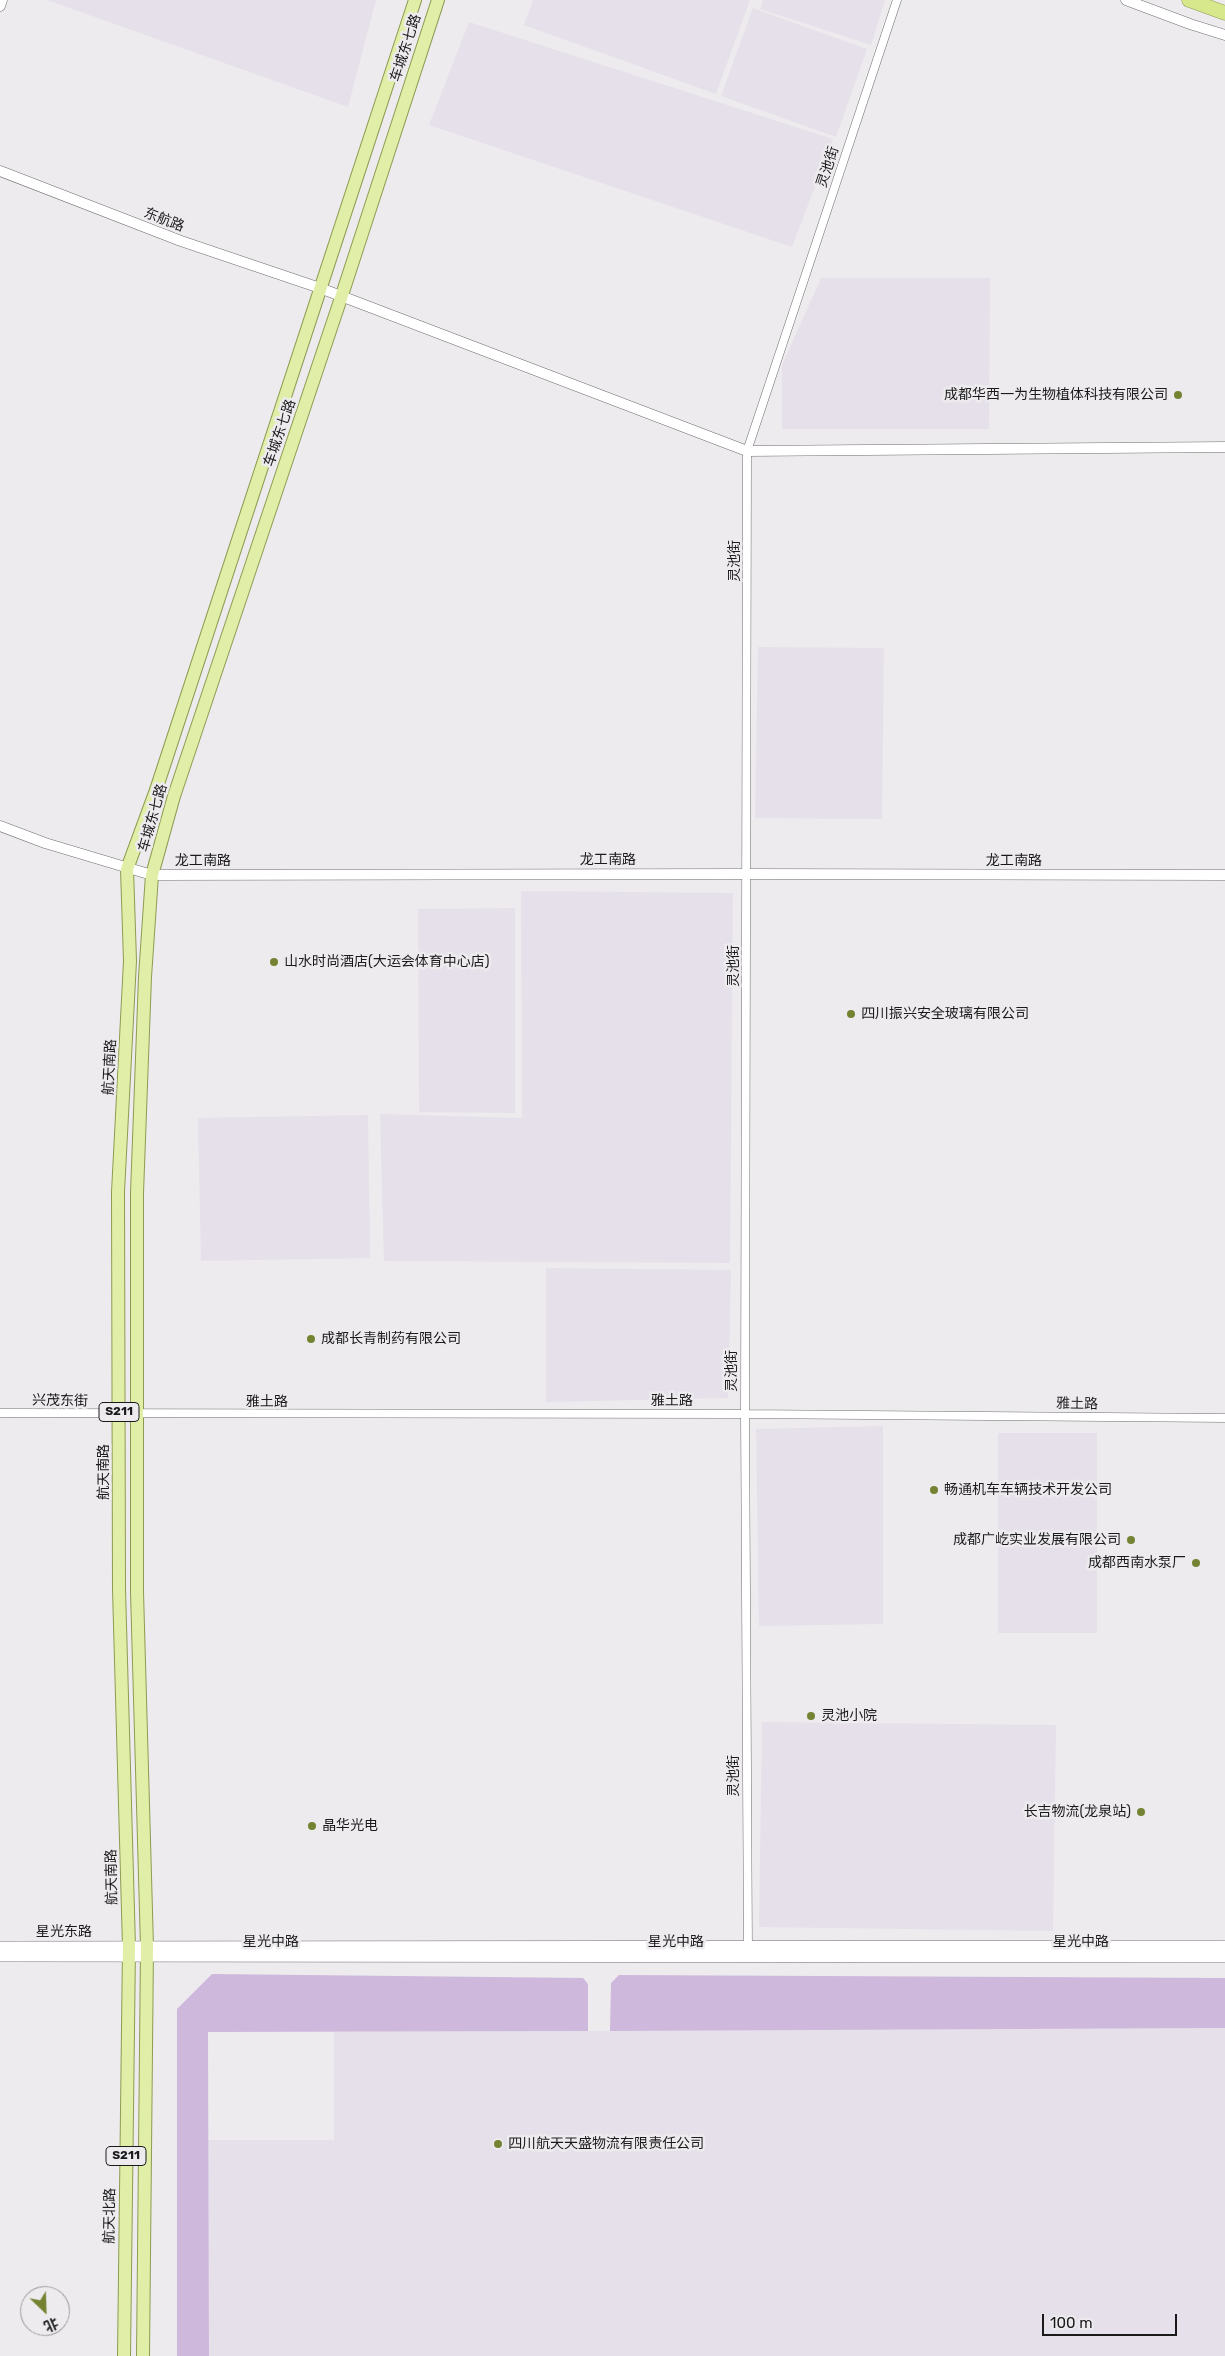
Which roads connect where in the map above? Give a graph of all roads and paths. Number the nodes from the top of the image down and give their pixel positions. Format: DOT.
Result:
graph roads {
  1 [pos="2,0"];
  2 [pos="415,0"];
  3 [pos="438,0"];
  4 [pos="897,0"];
  5 [pos="1126,0"];
  6 [pos="1189,0"];
  7 [pos="0,6"];
  8 [pos="1225,12"];
  9 [pos="1225,35"];
  10 [pos="0,171"];
  11 [pos="320,288"];
  12 [pos="341,298"];
  13 [pos="1225,446"];
  14 [pos="747,451"];
  15 [pos="0,826"];
  16 [pos="127,869"];
  17 [pos="747,874"];
  18 [pos="152,875"];
  19 [pos="1225,875"];
  20 [pos="0,1413"];
  21 [pos="120,1414"];
  22 [pos="137,1414"];
  23 [pos="744,1414"];
  24 [pos="1225,1418"];
  25 [pos="1225,1946"];
  26 [pos="0,1947"];
  27 [pos="128,1952"];
  28 [pos="147,1952"];
  29 [pos="748,1952"];
  30 [pos="0,1956"];
  31 [pos="1225,1957"];
  32 [pos="124,2356"];
  33 [pos="143,2356"];
  1 -- 7 [label="street"];
  2 -- 11 [label="main road, 车城东七路"];
  3 -- 12 [label="main road, 车城东七路"];
  4 -- 14 [label="street, 灵池街"];
  5 -- 9 [label="street"];
  6 -- 8 [label="highway"];
  10 -- 11 [label="street, 东航路"];
  11 -- 12 [label="street, 东航路"];
  11 -- 16 [label="main road, 车城东七路"];
  12 -- 14 [label="street, 东航路"];
  12 -- 18 [label="main road, 车城东七路"];
  13 -- 14 [label="street"];
  14 -- 17 [label="street, 灵池街"];
  15 -- 16 [label="street, 龙工南路"];
  16 -- 18 [label="street, 龙工南路"];
  16 -- 21 [label="main road, 航天南路 / S211"];
  17 -- 18 [label="street, 龙工南路"];
  17 -- 19 [label="street, 龙工南路"];
  17 -- 23 [label="street, 灵池街"];
  18 -- 22 [label="main road, S211"];
  20 -- 21 [label="street, 兴茂东街"];
  21 -- 22 [label="street, 雅土路"];
  21 -- 27 [label="main road, 航天南路 / S211"];
  22 -- 23 [label="street, 雅土路"];
  22 -- 28 [label="main road, S211"];
  23 -- 24 [label="street, 雅土路"];
  23 -- 29 [label="street, 灵池街"];
  25 -- 29 [label="main road, 星光中路"];
  26 -- 27 [label="main road, 星光东路"];
  27 -- 28 [label="main road, 星光中路"];
  27 -- 30 [label="main road, 星光东路"];
  27 -- 32 [label="main road, 航天北路 / S211"];
  28 -- 29 [label="main road, 星光中路"];
  28 -- 33 [label="main road, S211"];
  29 -- 31 [label="main road, 星光中路"];
}
